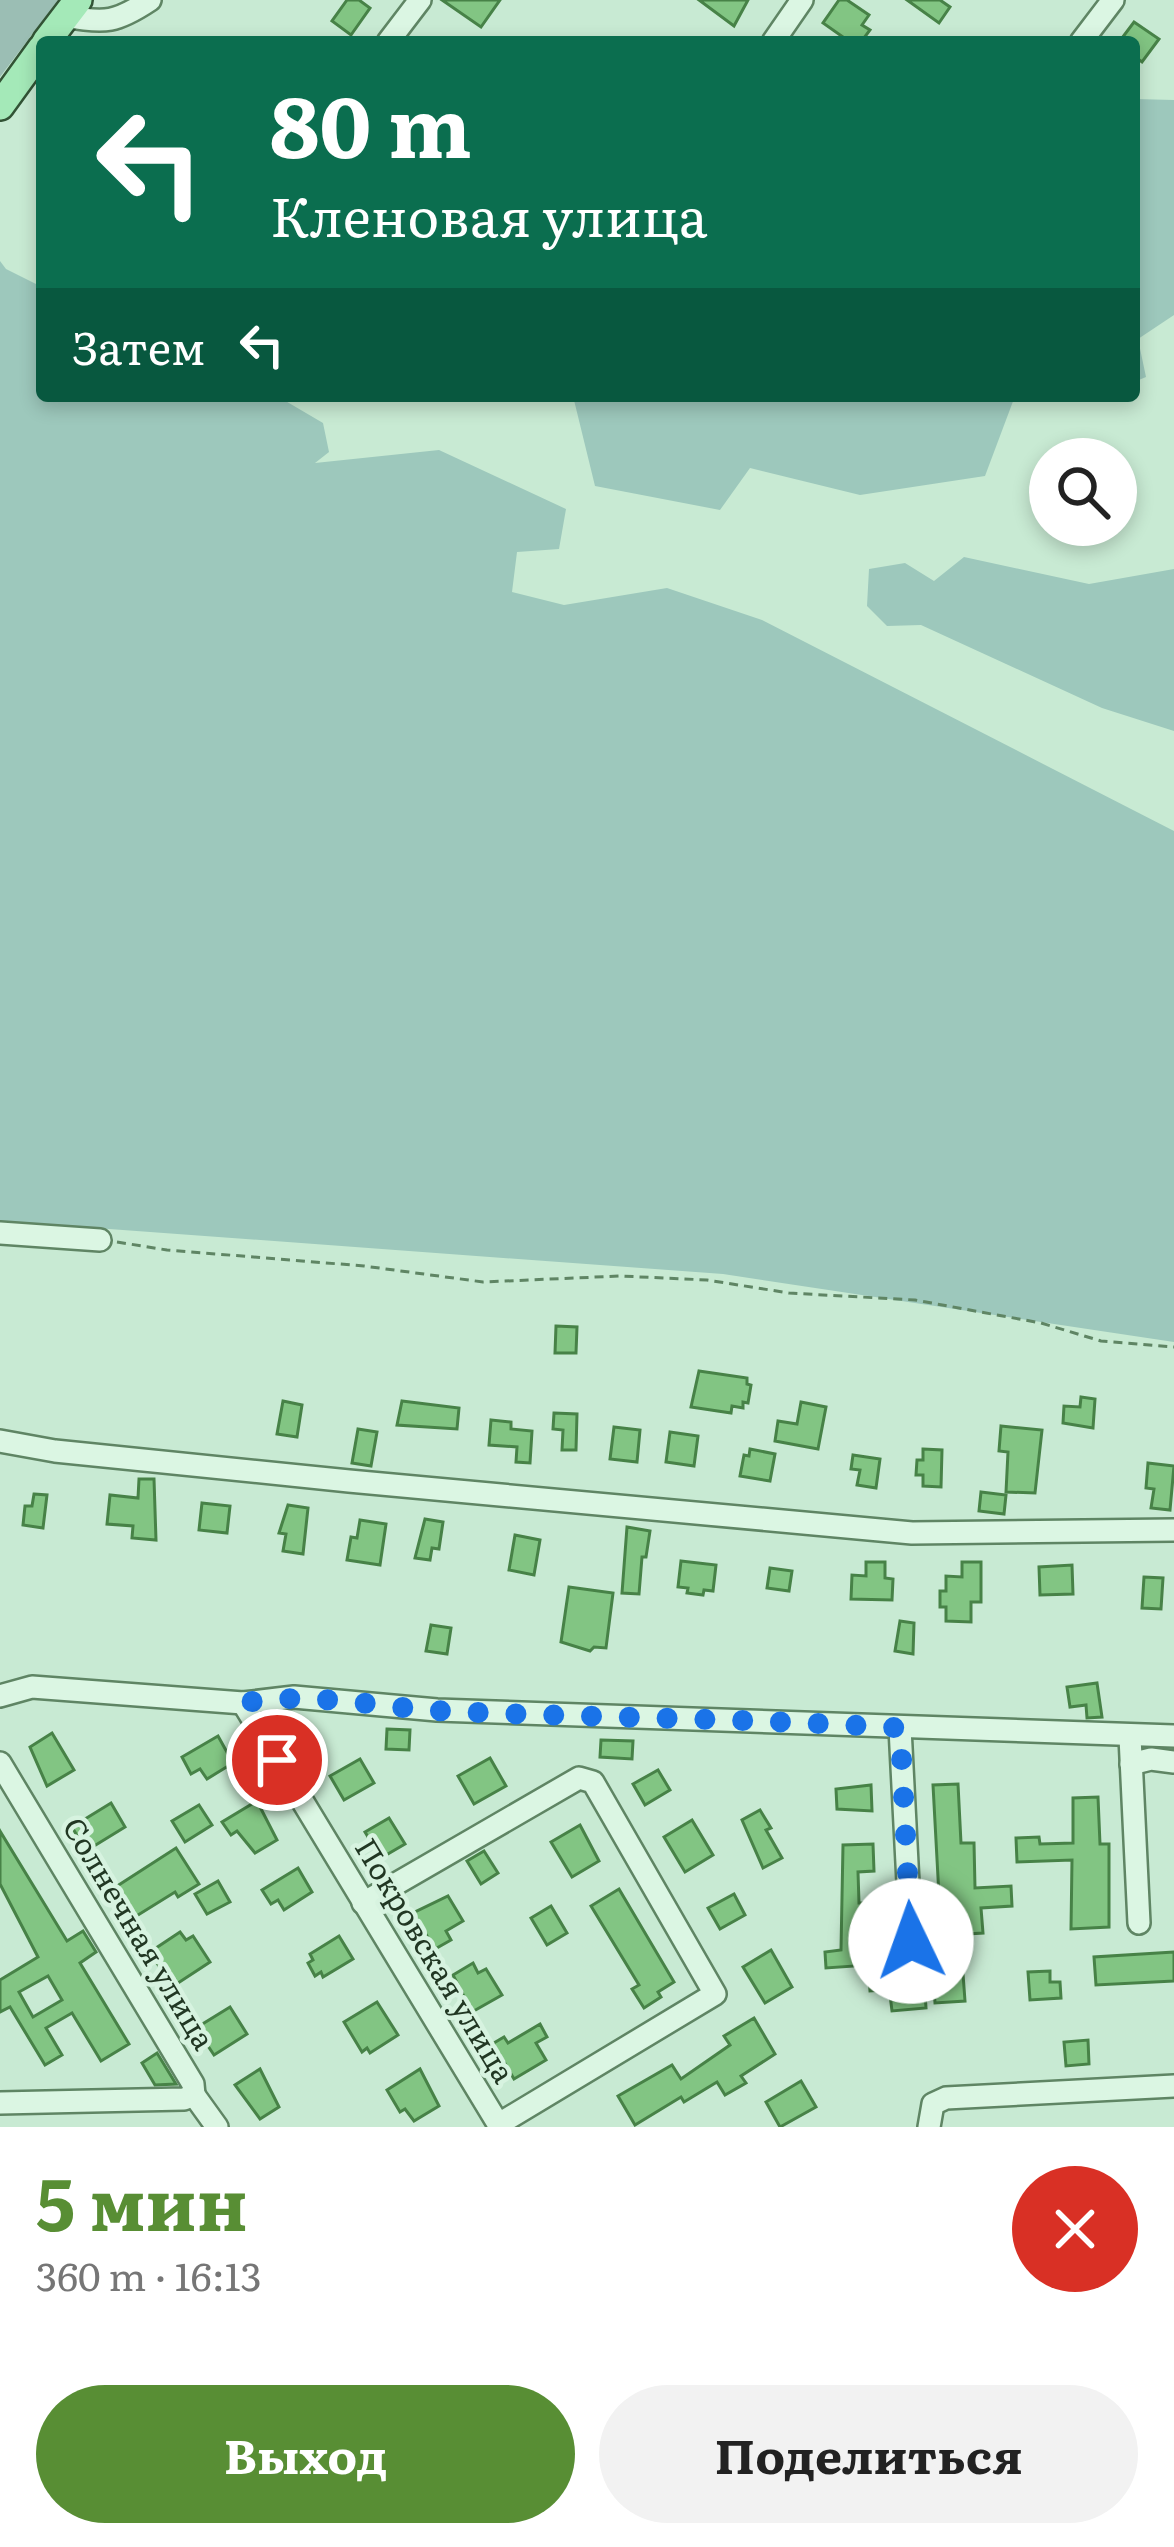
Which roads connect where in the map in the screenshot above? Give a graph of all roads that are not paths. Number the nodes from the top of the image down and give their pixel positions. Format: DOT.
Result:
graph roads {
  1 [pos="150,0"];
  2 [pos="420,0"];
  3 [pos="802,0"];
  4 [pos="1113,0"];
  5 [pos="56,31"];
  6 [pos="393,36"];
  7 [pos="777,36"];
  8 [pos="1086,36"];
  9 [pos="36,58"];
  10 [pos="0,106"];
  11 [pos="0,1232"];
  12 [pos="100,1240"];
  13 [pos="0,1441"];
  14 [pos="1174,1530"];
  15 [pos="0,1696"];
  16 [pos="243,1703"];
  17 [pos="900,1728"];
  18 [pos="1174,1736"];
  19 [pos="1130,1737"];
  20 [pos="0,1762"];
  21 [pos="1174,1762"];
  22 [pos="1131,1764"];
  23 [pos="363,1903"];
  24 [pos="1139,1923"];
  25 [pos="911,1941"];
  26 [pos="1174,2086"];
  27 [pos="194,2095"];
  28 [pos="0,2103"];
  29 [pos="499,2126"];
  30 [pos="218,2127"];
  31 [pos="929,2127"];
  1 -- 5 [label="street"];
  2 -- 6 [label="street"];
  3 -- 7 [label="street"];
  4 -- 8 [label="street"];
  9 -- 10 [label="main road"];
  11 -- 12 [label="street"];
  13 -- 14 [label="street"];
  15 -- 16 [label="street"];
  16 -- 17 [label="street"];
  16 -- 23 [label="street, Покровская улица"];
  17 -- 19 [label="street"];
  17 -- 25 [label="street"];
  18 -- 19 [label="street"];
  19 -- 22 [label="street"];
  20 -- 27 [label="street, Солнечная улица"];
  21 -- 22 [label="street"];
  22 -- 24 [label="street"];
  23 -- 29 [label="street, Покровская улица"];
  23 -- 29 [label="street"];
  26 -- 31 [label="street"];
  27 -- 28 [label="street, Солнечная улица"];
  27 -- 30 [label="street"];
}
